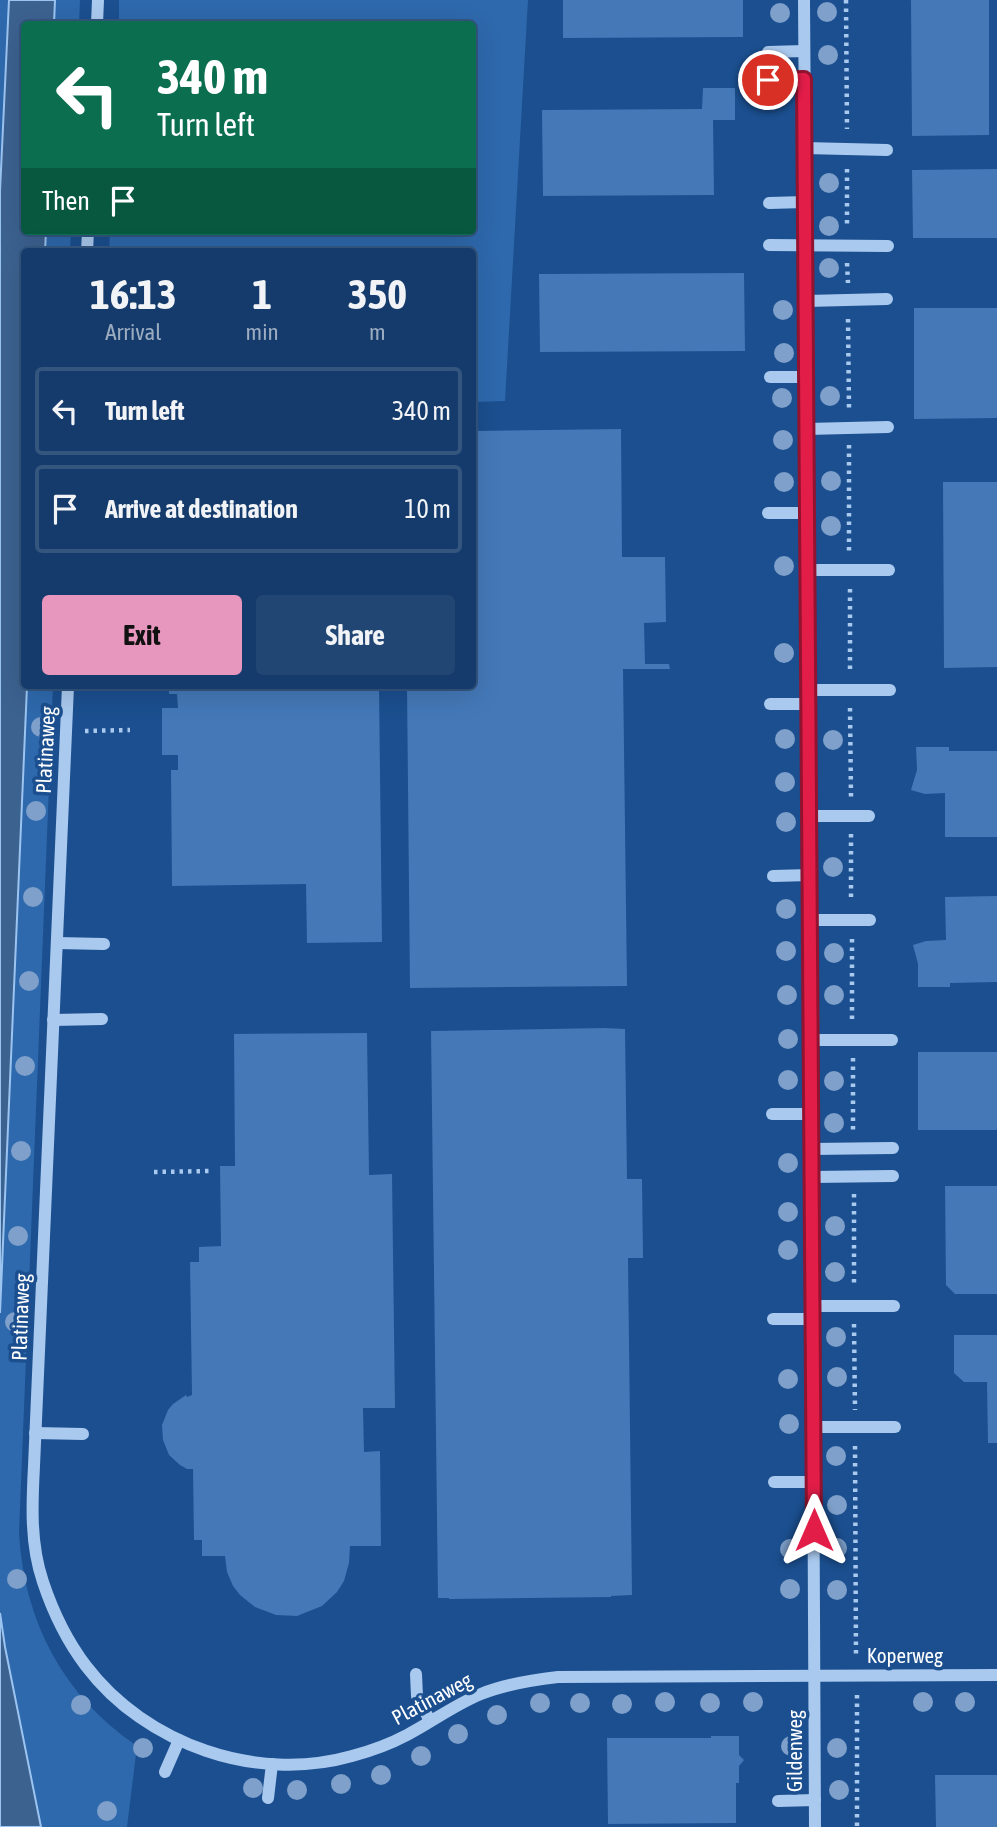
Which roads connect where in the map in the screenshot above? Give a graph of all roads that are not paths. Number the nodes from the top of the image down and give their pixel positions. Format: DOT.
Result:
graph roads {
  1 [pos="98,0"];
  2 [pos="804,0"];
  3 [pos="97,21"];
  4 [pos="804,51"];
  5 [pos="768,52"];
  6 [pos="804,79"];
  7 [pos="768,80"];
  8 [pos="805,148"];
  9 [pos="887,150"];
  10 [pos="805,202"];
  11 [pos="769,203"];
  12 [pos="769,245"];
  13 [pos="805,245"];
  14 [pos="888,246"];
  15 [pos="887,299"];
  16 [pos="806,301"];
  17 [pos="770,377"];
  18 [pos="806,377"];
  19 [pos="888,427"];
  20 [pos="807,429"];
  21 [pos="768,513"];
  22 [pos="807,513"];
  23 [pos="808,570"];
  24 [pos="889,570"];
  25 [pos="68,689"];
  26 [pos="808,690"];
  27 [pos="890,690"];
  28 [pos="770,704"];
  29 [pos="808,704"];
  30 [pos="809,816"];
  31 [pos="869,816"];
  32 [pos="810,875"];
  33 [pos="773,876"];
  34 [pos="810,920"];
  35 [pos="870,920"];
  36 [pos="57,943"];
  37 [pos="104,944"];
  38 [pos="102,1019"];
  39 [pos="53,1020"];
  40 [pos="811,1040"];
  41 [pos="892,1040"];
  42 [pos="772,1114"];
  43 [pos="812,1114"];
  44 [pos="893,1148"];
  45 [pos="812,1149"];
  46 [pos="812,1177"];
  47 [pos="893,1177"];
  48 [pos="813,1306"];
  49 [pos="894,1306"];
  50 [pos="773,1319"];
  51 [pos="813,1319"];
  52 [pos="813,1427"];
  53 [pos="895,1427"];
  54 [pos="35,1433"];
  55 [pos="83,1434"];
  56 [pos="774,1482"];
  57 [pos="814,1482"];
  58 [pos="416,1674"];
  59 [pos="814,1675"];
  60 [pos="997,1675"];
  61 [pos="430,1721"];
  62 [pos="179,1740"];
  63 [pos="272,1764"];
  64 [pos="165,1772"];
  65 [pos="268,1798"];
  66 [pos="815,1800"];
  67 [pos="778,1801"];
  68 [pos="815,1827"];
  1 -- 3 [label="street"];
  2 -- 4 [label="street, Gildenweg"];
  4 -- 5 [label="street"];
  4 -- 6 [label="street, Gildenweg"];
  6 -- 7 [label="street"];
  6 -- 8 [label="street, Gildenweg"];
  8 -- 9 [label="street"];
  8 -- 10 [label="street, Gildenweg"];
  10 -- 11 [label="street"];
  10 -- 13 [label="street, Gildenweg"];
  12 -- 13 [label="street"];
  13 -- 14 [label="street"];
  13 -- 16 [label="street, Gildenweg"];
  15 -- 16 [label="street"];
  16 -- 18 [label="street, Gildenweg"];
  17 -- 18 [label="street"];
  18 -- 20 [label="street, Gildenweg"];
  19 -- 20 [label="street"];
  20 -- 22 [label="street, Gildenweg"];
  21 -- 22 [label="street"];
  22 -- 23 [label="street, Gildenweg"];
  23 -- 24 [label="street"];
  23 -- 26 [label="street, Gildenweg"];
  25 -- 36 [label="street, Platinaweg"];
  26 -- 27 [label="street"];
  26 -- 29 [label="street, Gildenweg"];
  28 -- 29 [label="street"];
  29 -- 30 [label="street, Gildenweg"];
  30 -- 31 [label="street"];
  30 -- 32 [label="street, Gildenweg"];
  32 -- 33 [label="street"];
  32 -- 34 [label="street, Gildenweg"];
  34 -- 35 [label="street"];
  34 -- 40 [label="street, Gildenweg"];
  36 -- 37 [label="street"];
  36 -- 39 [label="street, Platinaweg"];
  38 -- 39 [label="street"];
  39 -- 54 [label="street, Platinaweg"];
  40 -- 41 [label="street"];
  40 -- 43 [label="street, Gildenweg"];
  42 -- 43 [label="street"];
  43 -- 45 [label="street, Gildenweg"];
  44 -- 45 [label="street"];
  45 -- 46 [label="street, Gildenweg"];
  46 -- 47 [label="street"];
  46 -- 48 [label="street, Gildenweg"];
  48 -- 49 [label="street"];
  48 -- 51 [label="street, Gildenweg"];
  50 -- 51 [label="street"];
  51 -- 52 [label="street, Gildenweg"];
  52 -- 53 [label="street"];
  52 -- 57 [label="street, Gildenweg"];
  54 -- 55 [label="street"];
  54 -- 62 [label="street, Platinaweg"];
  56 -- 57 [label="street"];
  57 -- 59 [label="street, Gildenweg"];
  58 -- 61 [label="street"];
  59 -- 60 [label="street, Koperweg"];
  59 -- 61 [label="street, Platinaweg"];
  59 -- 66 [label="street, Gildenweg"];
  61 -- 63 [label="street, Platinaweg"];
  62 -- 63 [label="street, Platinaweg"];
  62 -- 64 [label="street"];
  63 -- 65 [label="street"];
  66 -- 67 [label="street"];
  66 -- 68 [label="street, Gildenweg"];
}
